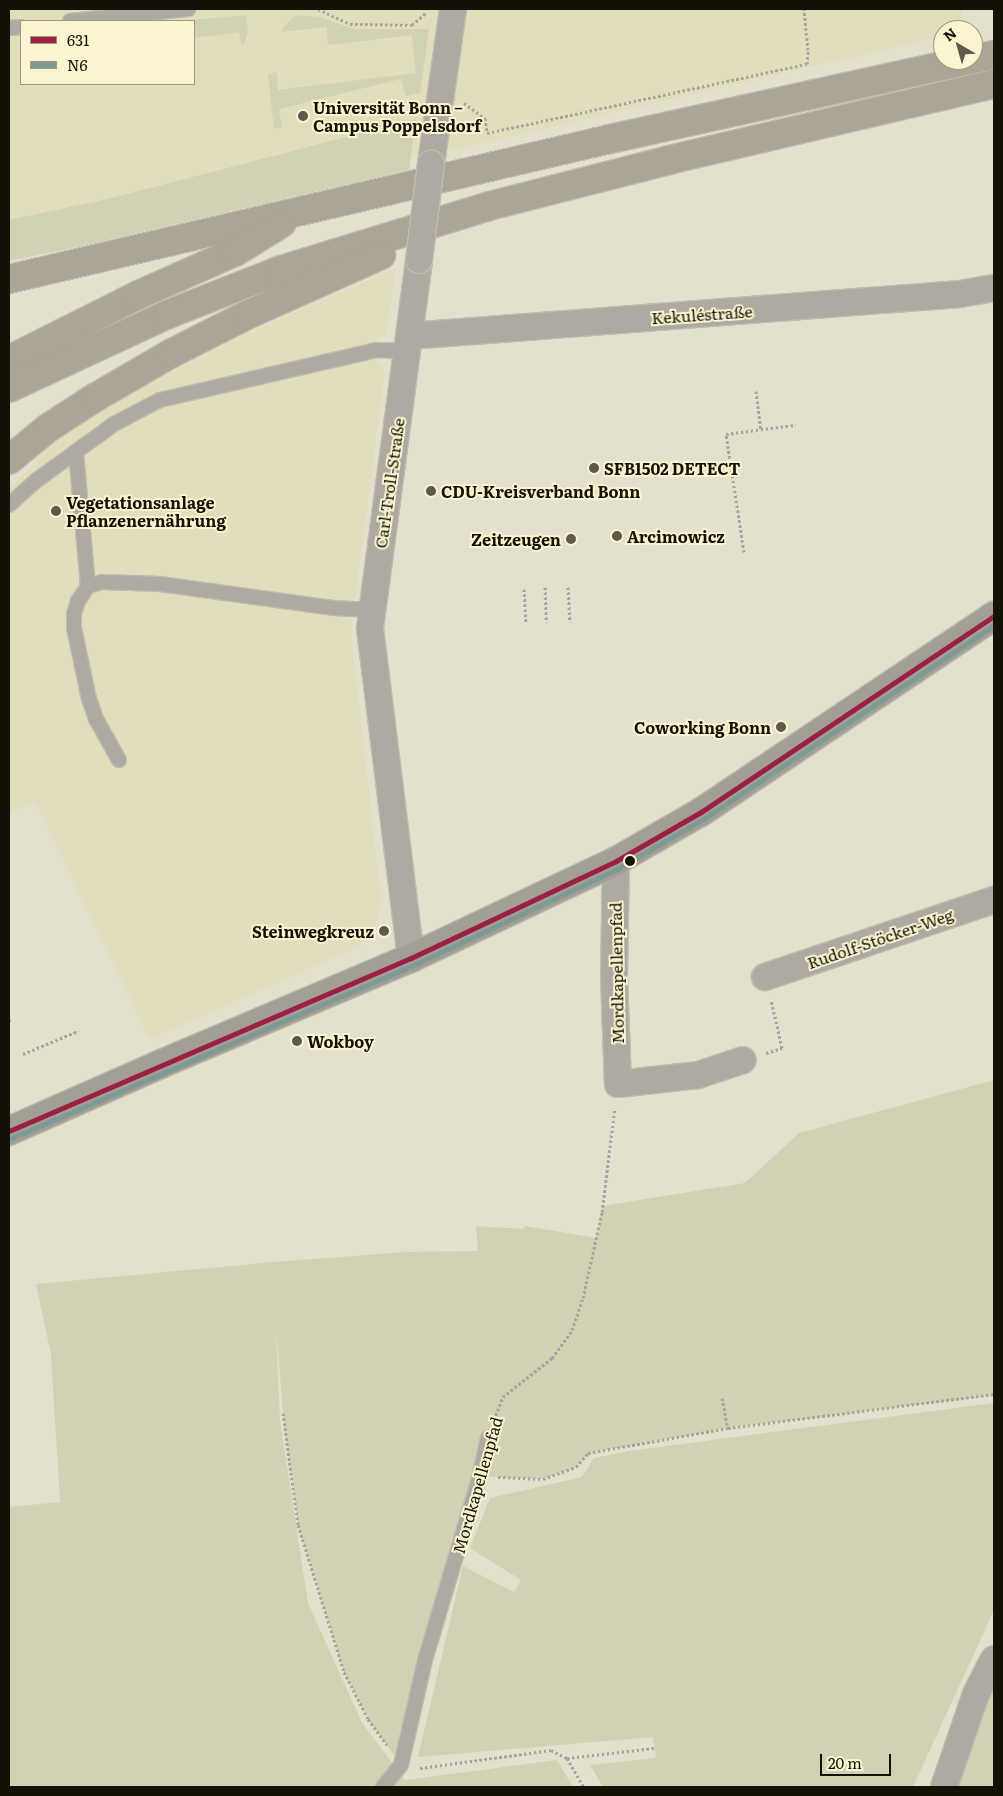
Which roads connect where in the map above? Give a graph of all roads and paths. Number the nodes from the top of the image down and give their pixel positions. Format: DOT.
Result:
graph roads {
  1 [pos="188,9"];
  2 [pos="318,9"];
  3 [pos="431,9"];
  4 [pos="453,9"];
  5 [pos="804,9"];
  6 [pos="156,10"];
  7 [pos="78,20"];
  8 [pos="933,68"];
  9 [pos="994,84"];
  10 [pos="441,87"];
  11 [pos="489,206"];
  12 [pos="302,210"];
  13 [pos="9,279"];
  14 [pos="994,288"];
  15 [pos="408,343"];
  16 [pos="9,360"];
  17 [pos="9,388"];
  18 [pos="756,391"];
  19 [pos="795,425"];
  20 [pos="761,430"];
  21 [pos="76,452"];
  22 [pos="9,460"];
  23 [pos="9,505"];
  24 [pos="744,552"];
  25 [pos="88,586"];
  26 [pos="545,587"];
  27 [pos="568,587"];
  28 [pos="524,589"];
  29 [pos="372,610"];
  30 [pos="994,616"];
  31 [pos="546,622"];
  32 [pos="570,622"];
  33 [pos="526,623"];
  34 [pos="119,760"];
  35 [pos="616,861"];
  36 [pos="994,900"];
  37 [pos="411,958"];
  38 [pos="765,977"];
  39 [pos="78,1031"];
  40 [pos="23,1054"];
  41 [pos="743,1060"];
  42 [pos="618,1084"];
  43 [pos="9,1131"];
  44 [pos="994,1394"];
  45 [pos="722,1398"];
  46 [pos="283,1413"];
  47 [pos="728,1428"];
  48 [pos="488,1438"];
  49 [pos="480,1476"];
  50 [pos="994,1659"];
  51 [pos="655,1748"];
  52 [pos="567,1758"];
  53 [pos="401,1765"];
  54 [pos="383,1787"];
  55 [pos="584,1787"];
  56 [pos="944,1787"];
  1 -- 6 [label="lane"];
  2 -- 3 [label="path"];
  4 -- 10 [label="street, Carl-Troll-Straße"];
  5 -- 10 [label="path"];
  6 -- 7 [label="lane"];
  8 -- 12 [label="highway"];
  9 -- 11 [label="highway"];
  10 -- 15 [label="street, Carl-Troll-Straße, bridge"];
  11 -- 17 [label="highway"];
  11 -- 22 [label="highway"];
  12 -- 13 [label="highway"];
  12 -- 16 [label="highway"];
  14 -- 15 [label="street, Kekuléstraße"];
  15 -- 21 [label="lane"];
  15 -- 29 [label="street, Carl-Troll-Straße"];
  18 -- 20 [label="path"];
  19 -- 20 [label="path"];
  20 -- 24 [label="path"];
  21 -- 23 [label="lane"];
  21 -- 25 [label="lane"];
  25 -- 29 [label="lane"];
  25 -- 34 [label="lane"];
  26 -- 31 [label="path"];
  27 -- 32 [label="path"];
  28 -- 33 [label="path"];
  29 -- 37 [label="street, Carl-Troll-Straße"];
  30 -- 35 [label="street"];
  35 -- 37 [label="street"];
  35 -- 42 [label="street, Mordkapellenpfad"];
  36 -- 38 [label="street, Rudolf-Stöcker-Weg"];
  37 -- 43 [label="street"];
  38 -- 41 [label="path"];
  39 -- 40 [label="path"];
  41 -- 42 [label="street"];
  42 -- 48 [label="path, Mordkapellenpfad"];
  44 -- 47 [label="path"];
  45 -- 47 [label="path"];
  46 -- 53 [label="path"];
  47 -- 49 [label="path"];
  48 -- 49 [label="lane, Mordkapellenpfad"];
  49 -- 53 [label="lane, Mordkapellenpfad"];
  50 -- 56 [label="street"];
  51 -- 52 [label="path"];
  52 -- 53 [label="path"];
  52 -- 55 [label="path"];
  53 -- 54 [label="lane, Mordkapellenpfad"];
}
